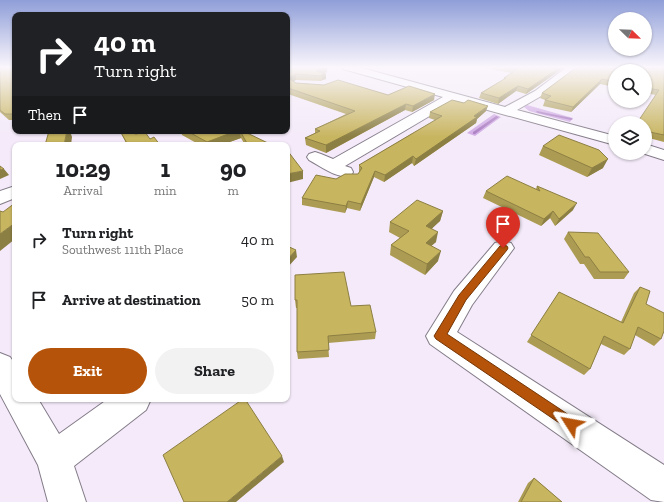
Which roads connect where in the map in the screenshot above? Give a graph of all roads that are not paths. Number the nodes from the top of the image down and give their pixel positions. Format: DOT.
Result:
graph roads {
  1 [pos="433,90"];
  2 [pos="541,90"];
  3 [pos="454,96"];
  4 [pos="507,111"];
  5 [pos="608,139"];
  6 [pos="652,151"];
  7 [pos="664,155"];
  8 [pos="315,157"];
  9 [pos="333,166"];
  10 [pos="351,175"];
  11 [pos="12,192"];
  12 [pos="0,198"];
  13 [pos="503,248"];
  14 [pos="0,367"];
  15 [pos="12,385"];
  16 [pos="22,402"];
  17 [pos="131,402"];
  18 [pos="54,459"];
  19 [pos="664,487"];
  20 [pos="67,502"];
  1 -- 3 [label="street"];
  2 -- 4 [label="street"];
  3 -- 4 [label="street"];
  3 -- 9 [label="street"];
  4 -- 5 [label="street"];
  6 -- 7 [label="street"];
  8 -- 9 [label="street"];
  9 -- 10 [label="street"];
  11 -- 12 [label="street"];
  13 -- 19 [label="street"];
  14 -- 15 [label="street"];
  16 -- 18 [label="street"];
  17 -- 18 [label="street"];
  18 -- 20 [label="street"];
}
